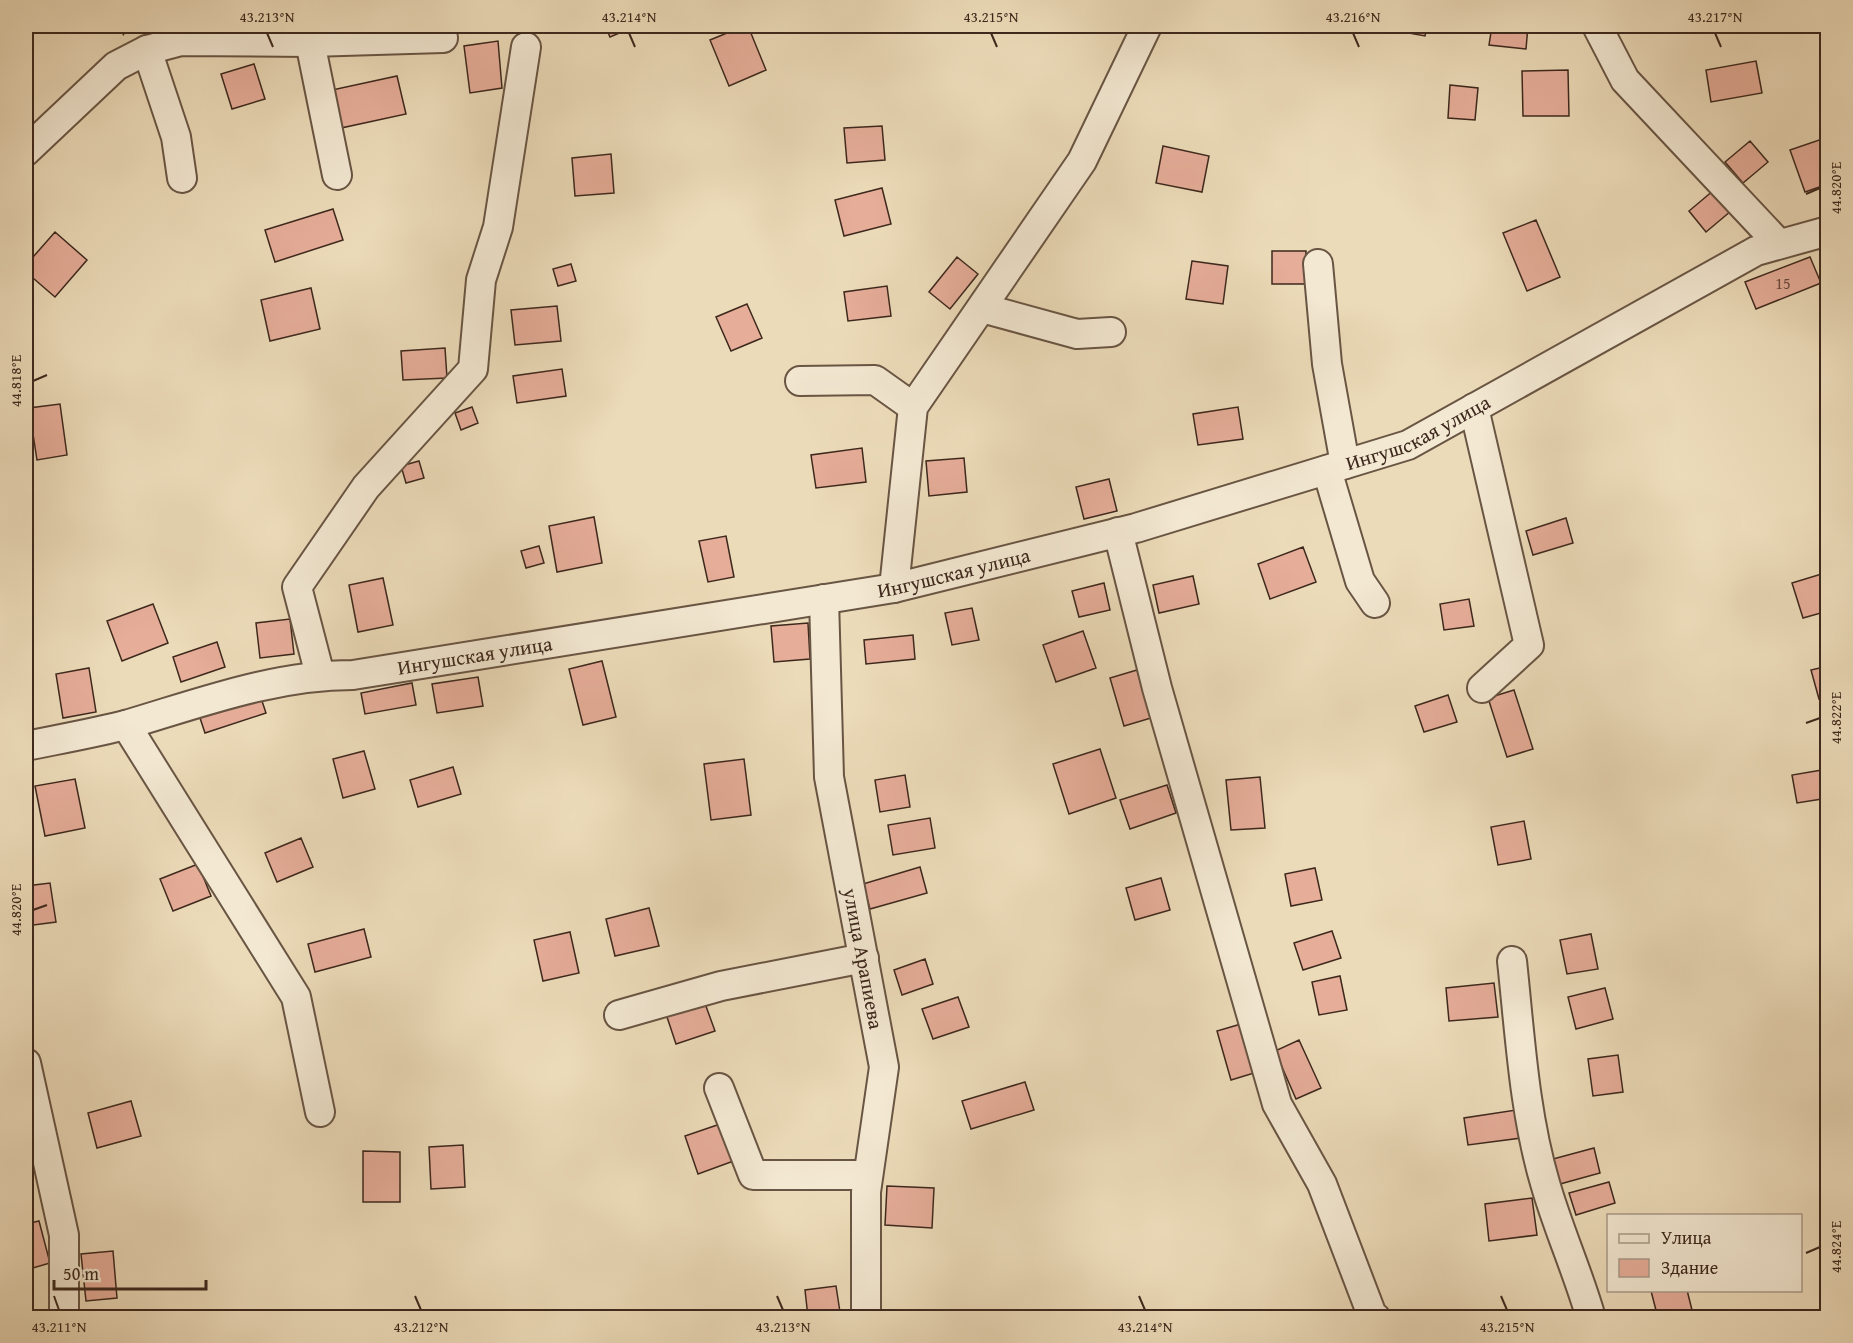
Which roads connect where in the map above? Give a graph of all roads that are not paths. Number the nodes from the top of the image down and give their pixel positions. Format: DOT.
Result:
graph roads {
  1 [pos="1147,26"];
  2 [pos="1597,26"];
  3 [pos="443,38"];
  4 [pos="310,42"];
  5 [pos="526,47"];
  6 [pos="147,50"];
  7 [pos="26,151"];
  8 [pos="337,175"];
  9 [pos="182,178"];
  10 [pos="1827,231"];
  11 [pos="1779,244"];
  12 [pos="1318,264"];
  13 [pos="982,308"];
  14 [pos="1111,332"];
  15 [pos="800,381"];
  16 [pos="913,407"];
  17 [pos="1474,408"];
  18 [pos="1336,467"];
  19 [pos="1118,532"];
  20 [pos="894,588"];
  21 [pos="824,598"];
  22 [pos="1375,603"];
  23 [pos="320,675"];
  24 [pos="1482,688"];
  25 [pos="126,725"];
  26 [pos="26,746"];
  27 [pos="864,957"];
  28 [pos="1512,962"];
  29 [pos="619,1015"];
  30 [pos="26,1063"];
  31 [pos="718,1088"];
  32 [pos="320,1112"];
  33 [pos="868,1175"];
  34 [pos="64,1317"];
  35 [pos="866,1317"];
  36 [pos="1376,1317"];
  37 [pos="1591,1317"];
  1 -- 13 [label="street"];
  2 -- 11 [label="street"];
  3 -- 4 [label="street"];
  4 -- 6 [label="street"];
  4 -- 8 [label="street"];
  5 -- 23 [label="street"];
  6 -- 7 [label="street"];
  6 -- 9 [label="street"];
  10 -- 11 [label="street, Ингушская улица"];
  11 -- 17 [label="street, Ингушская улица"];
  12 -- 18 [label="street"];
  13 -- 14 [label="street"];
  13 -- 16 [label="street"];
  15 -- 16 [label="street"];
  16 -- 20 [label="street"];
  17 -- 18 [label="street, Ингушская улица"];
  17 -- 24 [label="street"];
  18 -- 19 [label="street, Ингушская улица"];
  18 -- 22 [label="street"];
  19 -- 20 [label="street, Ингушская улица"];
  19 -- 36 [label="street"];
  20 -- 21 [label="street, Ингушская улица"];
  21 -- 23 [label="street, Ингушская улица"];
  21 -- 27 [label="street, улица Арапиева"];
  23 -- 25 [label="street, Ингушская улица"];
  25 -- 26 [label="street, Ингушская улица"];
  25 -- 32 [label="street"];
  27 -- 29 [label="street"];
  27 -- 33 [label="street, улица Арапиева"];
  28 -- 37 [label="street"];
  30 -- 34 [label="street"];
  31 -- 33 [label="street"];
  33 -- 35 [label="street, улица Арапиева"];
}
